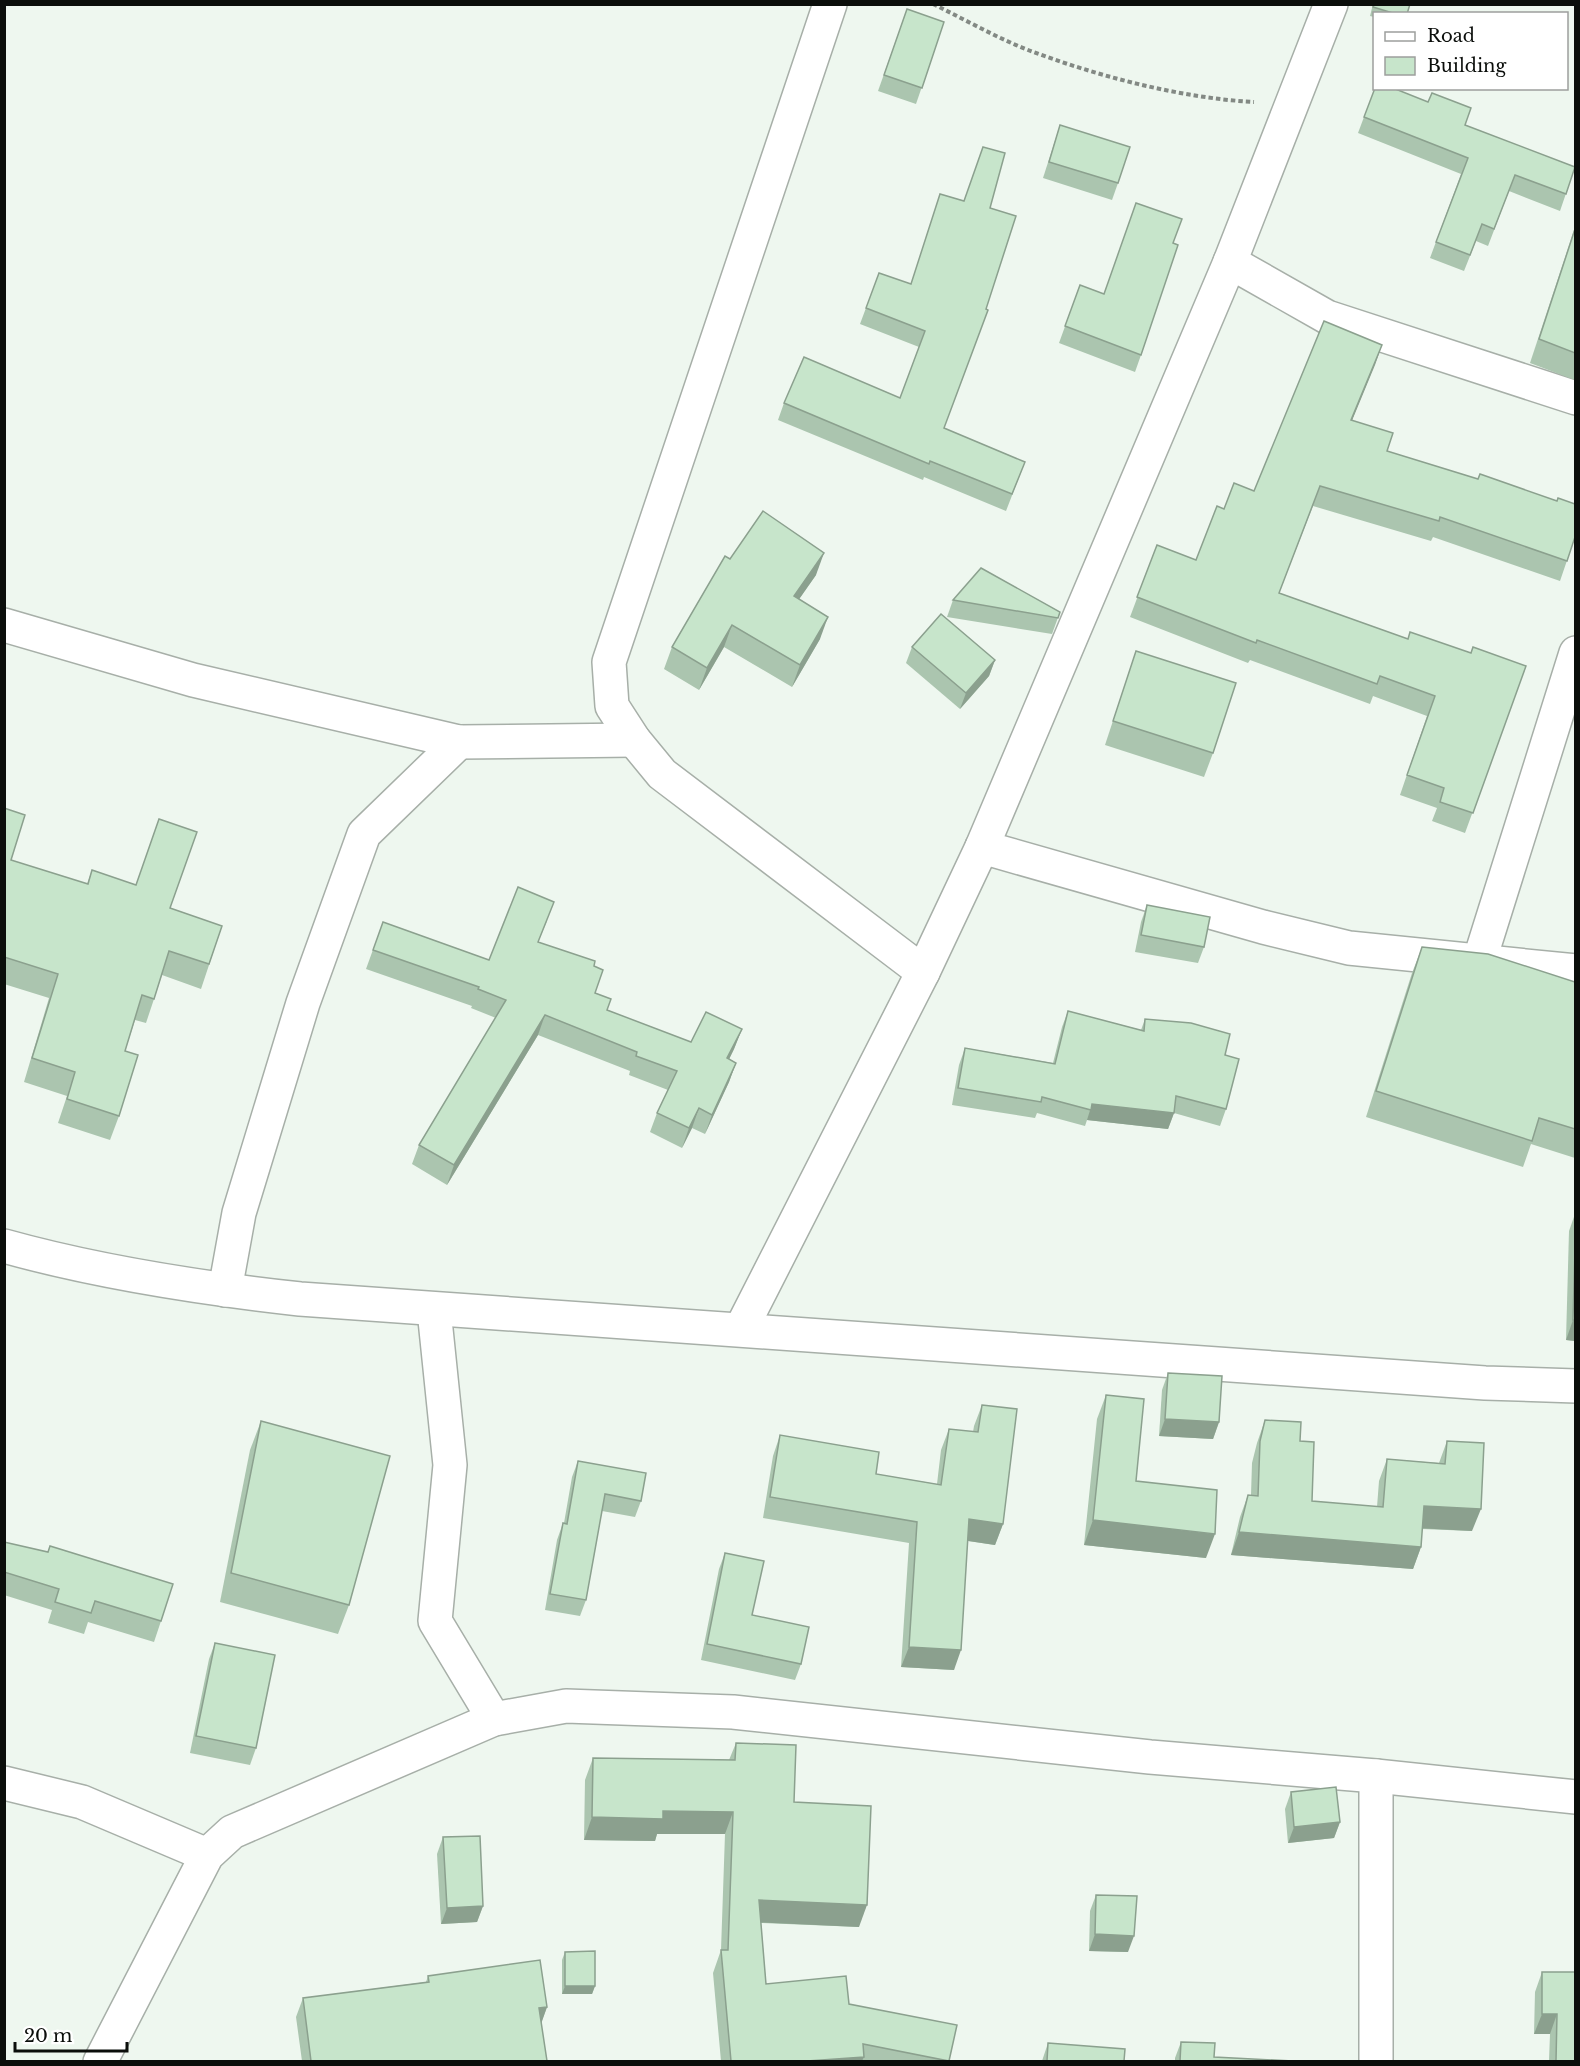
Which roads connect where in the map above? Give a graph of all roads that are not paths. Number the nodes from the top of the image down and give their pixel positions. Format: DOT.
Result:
graph roads {
  1 [pos="830,4"];
  2 [pos="1331,4"];
  3 [pos="1230,262"];
  4 [pos="1575,399"];
  5 [pos="4,625"];
  6 [pos="1575,653"];
  7 [pos="634,740"];
  8 [pos="459,742"];
  9 [pos="982,848"];
  10 [pos="1479,962"];
  11 [pos="1575,971"];
  12 [pos="923,972"];
  13 [pos="4,1246"];
  14 [pos="225,1290"];
  15 [pos="434,1310"];
  16 [pos="741,1329"];
  17 [pos="1575,1386"];
  18 [pos="494,1719"];
  19 [pos="1376,1776"];
  20 [pos="4,1783"];
  21 [pos="1575,1797"];
  22 [pos="207,1855"];
  23 [pos="100,2061"];
  24 [pos="1376,2061"];
  1 -- 7 [label="street"];
  2 -- 3 [label="street"];
  3 -- 4 [label="street"];
  3 -- 9 [label="street"];
  5 -- 8 [label="street"];
  6 -- 10 [label="street"];
  7 -- 8 [label="street"];
  7 -- 12 [label="street"];
  8 -- 14 [label="street"];
  9 -- 10 [label="street"];
  9 -- 12 [label="street"];
  10 -- 11 [label="street"];
  12 -- 16 [label="street"];
  13 -- 14 [label="street"];
  14 -- 15 [label="street"];
  15 -- 16 [label="street"];
  15 -- 18 [label="street"];
  16 -- 17 [label="street"];
  18 -- 19 [label="street"];
  18 -- 22 [label="street"];
  19 -- 21 [label="street"];
  19 -- 24 [label="street"];
  20 -- 22 [label="street"];
  22 -- 23 [label="street"];
}
